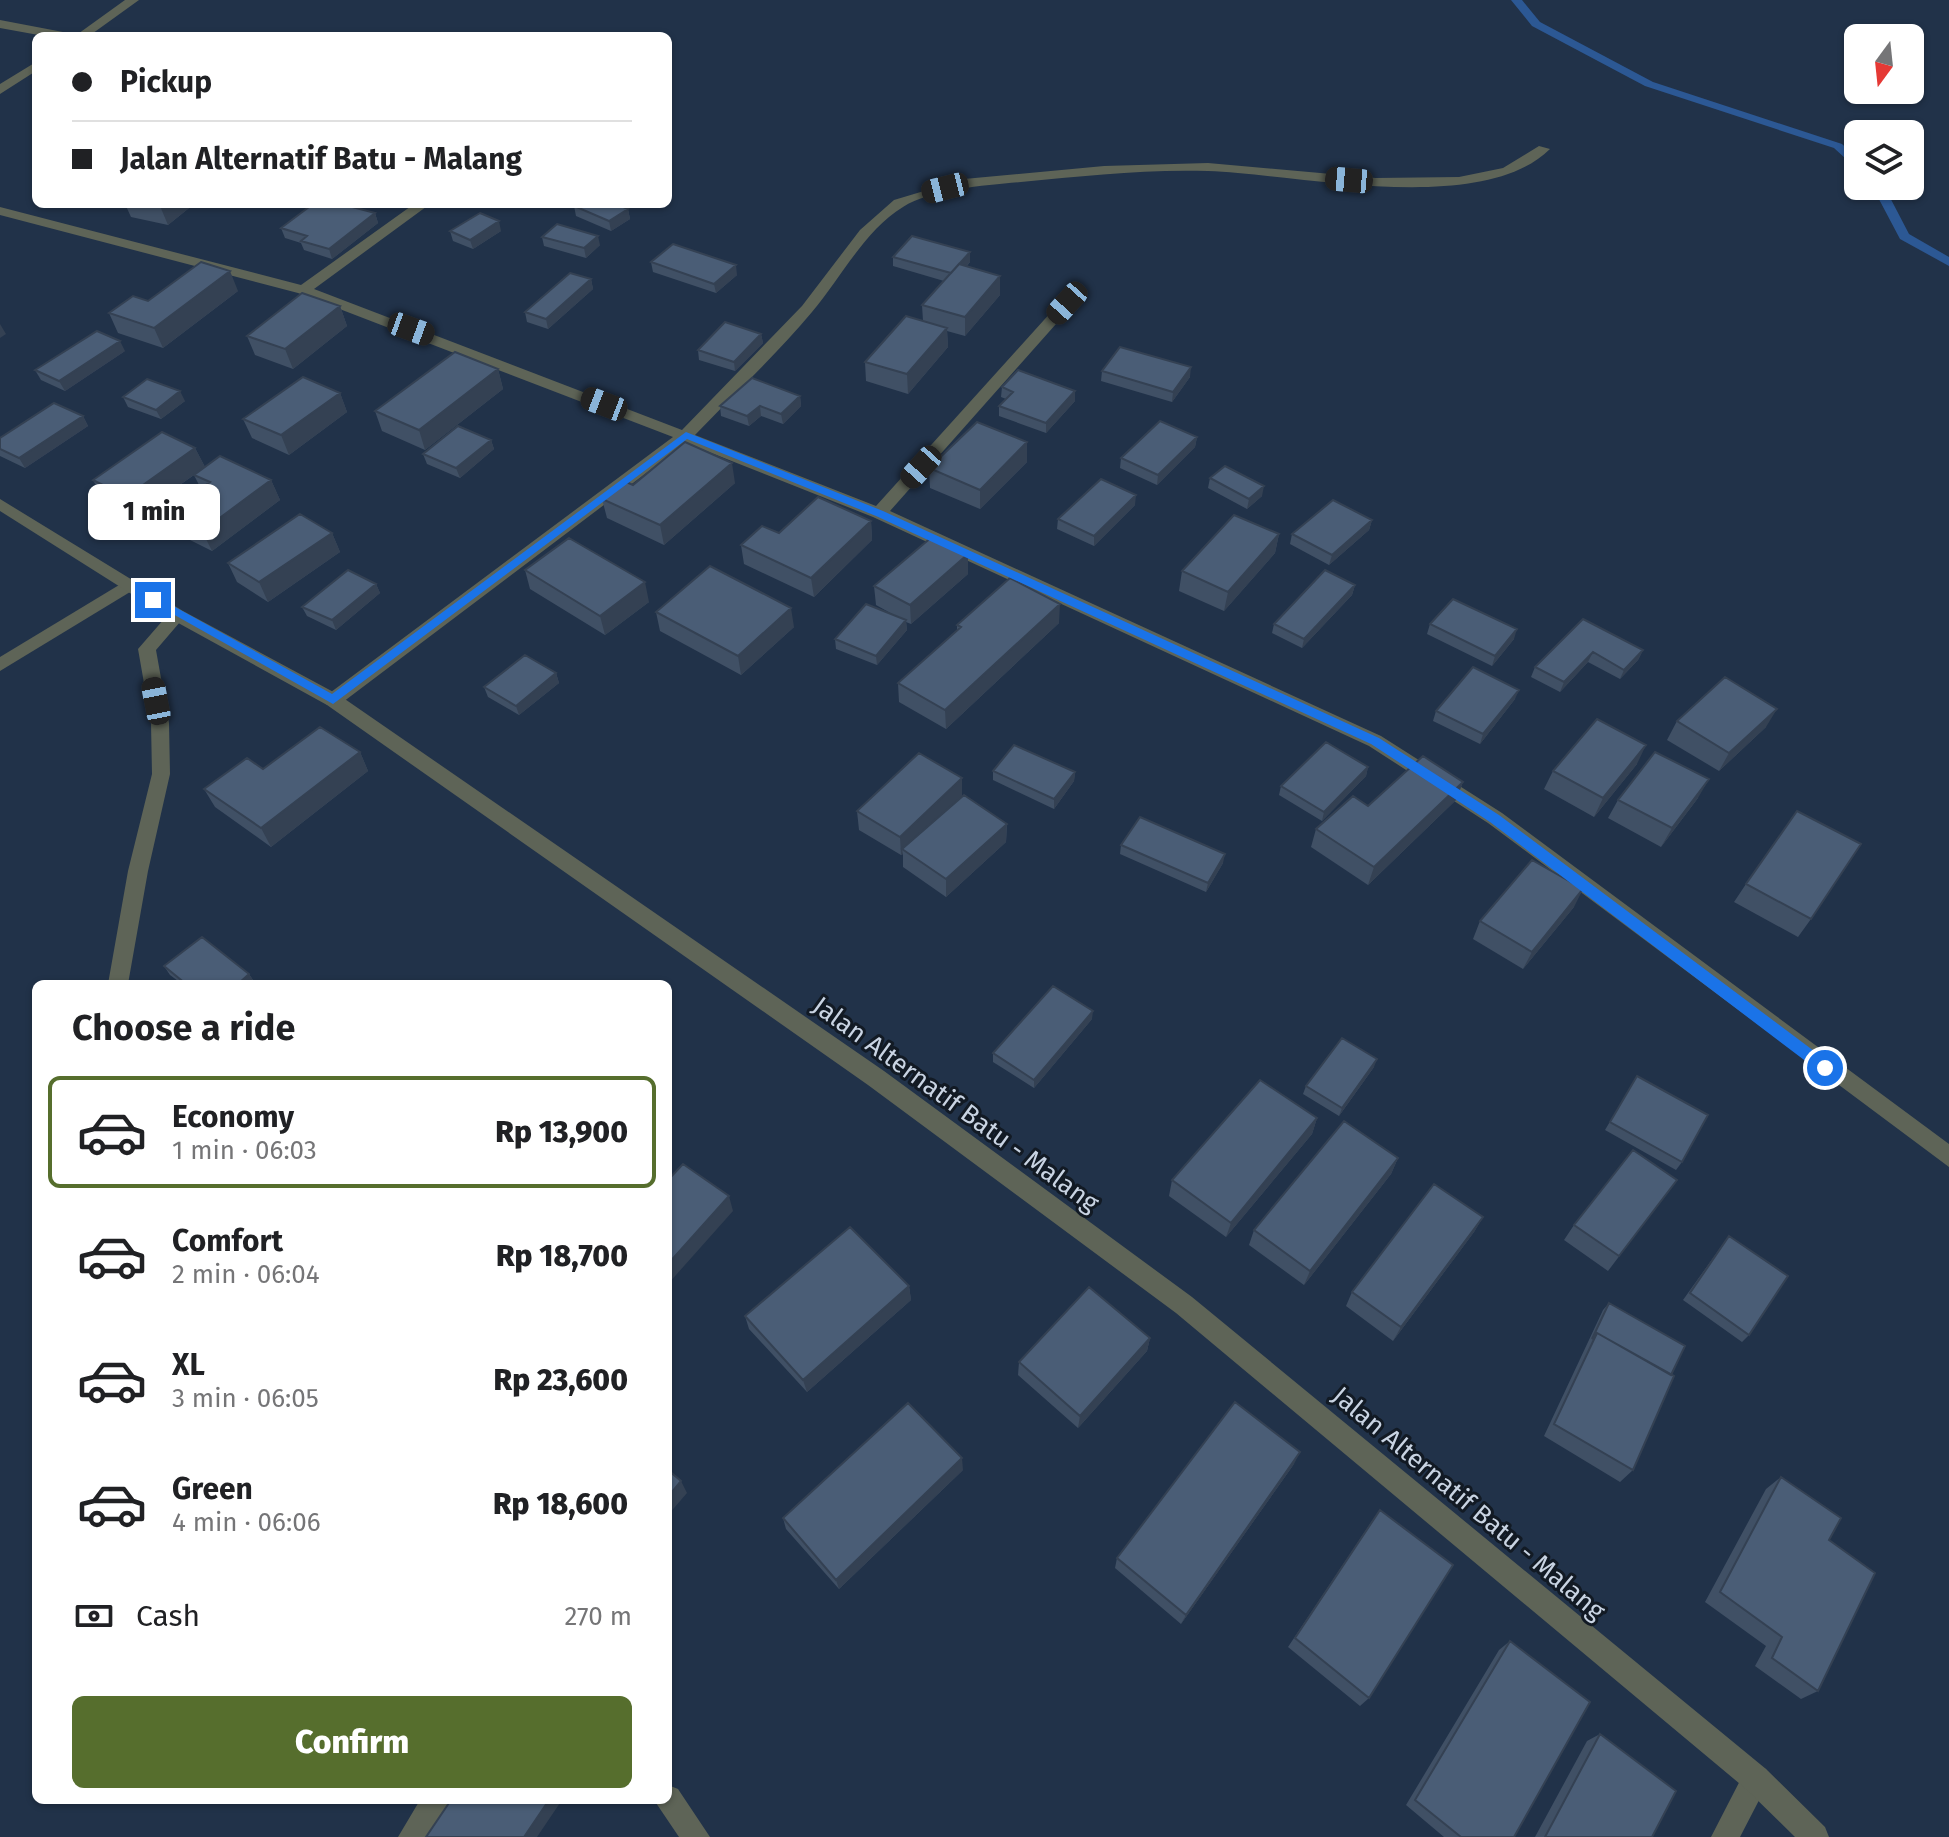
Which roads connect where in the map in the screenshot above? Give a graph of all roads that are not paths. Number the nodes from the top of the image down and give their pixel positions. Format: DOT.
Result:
graph roads {
  1 [pos="133,0"];
  2 [pos="0,24"];
  3 [pos="42,32"];
  4 [pos="87,32"];
  5 [pos="32,69"];
  6 [pos="0,90"];
  7 [pos="1544,149"];
  8 [pos="417,208"];
  9 [pos="0,211"];
  10 [pos="303,290"];
  11 [pos="1067,303"];
  12 [pos="686,435"];
  13 [pos="0,504"];
  14 [pos="879,513"];
  15 [pos="129,585"];
  16 [pos="177,615"];
  17 [pos="0,665"];
  18 [pos="333,700"];
  19 [pos="119,980"];
  20 [pos="1949,1157"];
  21 [pos="1756,1779"];
  22 [pos="434,1804"];
  23 [pos="672,1804"];
  24 [pos="412,1837"];
  25 [pos="696,1837"];
  26 [pos="1725,1837"];
  27 [pos="1815,1837"];
  1 -- 4 [label="street"];
  2 -- 3 [label="street"];
  5 -- 6 [label="street"];
  7 -- 12 [label="street"];
  8 -- 10 [label="street"];
  9 -- 10 [label="street"];
  10 -- 12 [label="street"];
  11 -- 14 [label="street"];
  12 -- 14 [label="street"];
  12 -- 18 [label="street"];
  13 -- 15 [label="street, Jalan Alternatif Batu - Malang"];
  14 -- 20 [label="street"];
  15 -- 16 [label="street, Jalan Alternatif Batu - Malang"];
  15 -- 17 [label="street"];
  16 -- 18 [label="street, Jalan Alternatif Batu - Malang"];
  16 -- 19 [label="street"];
  18 -- 21 [label="street, Jalan Alternatif Batu - Malang"];
  21 -- 26 [label="street"];
  21 -- 27 [label="street, Jalan Alternatif Batu - Malang"];
  22 -- 24 [label="street"];
  23 -- 25 [label="street"];
}
